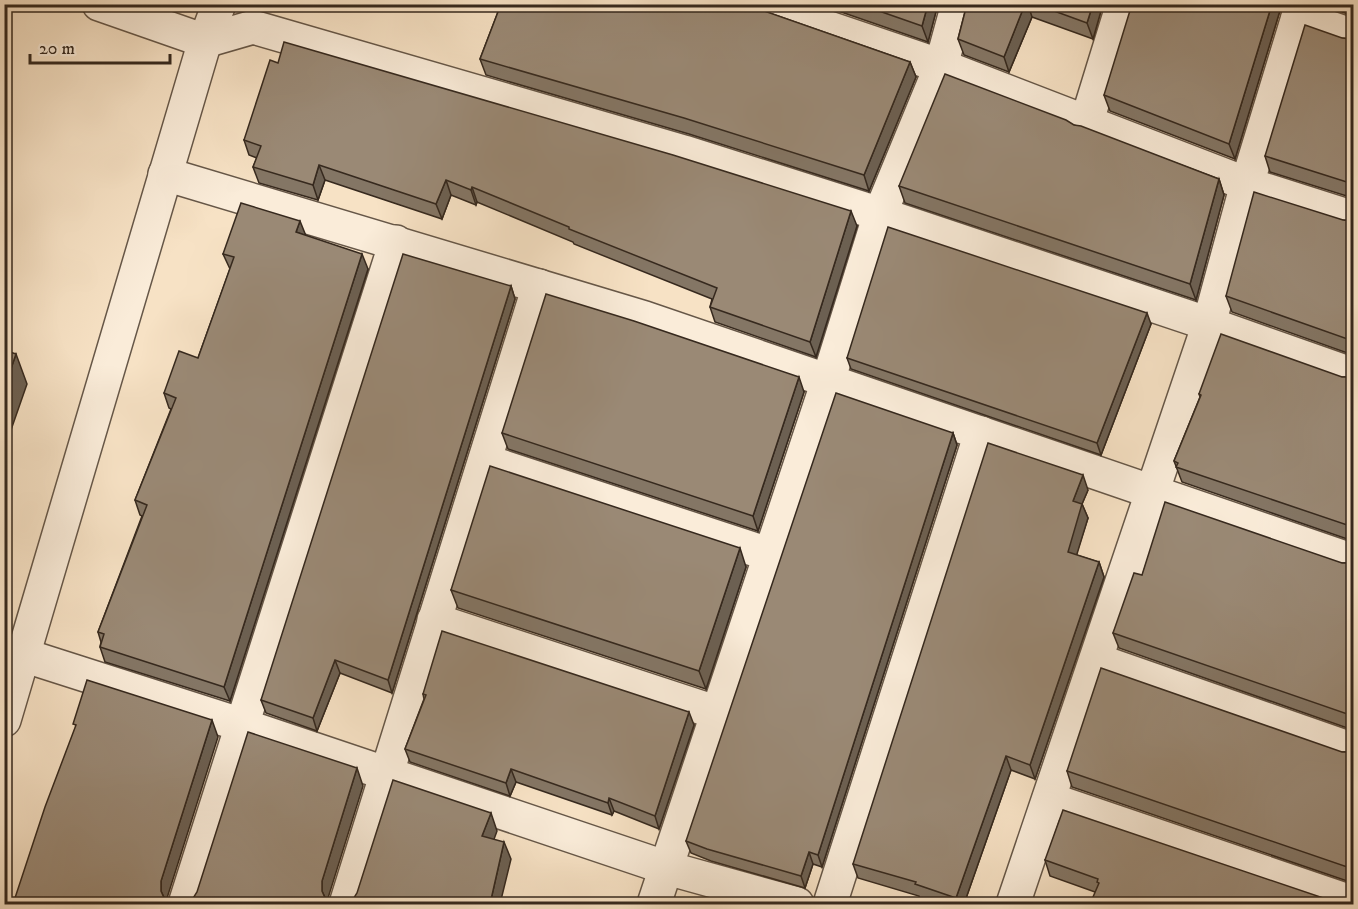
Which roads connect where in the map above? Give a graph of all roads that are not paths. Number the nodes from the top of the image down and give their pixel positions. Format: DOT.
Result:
graph roads {
  1 [pos="99,4"];
  2 [pos="219,4"];
  3 [pos="758,4"];
  4 [pos="958,4"];
  5 [pos="1123,4"];
  6 [pos="1300,11"];
  7 [pos="1353,36"];
  8 [pos="205,41"];
  9 [pos="941,66"];
  10 [pos="1086,124"];
  11 [pos="165,174"];
  12 [pos="1247,184"];
  13 [pos="880,214"];
  14 [pos="1353,218"];
  15 [pos="396,242"];
  16 [pos="539,286"];
  17 [pos="1209,324"];
  18 [pos="1353,375"];
  19 [pos="828,381"];
  20 [pos="981,433"];
  21 [pos="484,462"];
  22 [pos="1153,491"];
  23 [pos="771,555"];
  24 [pos="1353,561"];
  25 [pos="434,620"];
  26 [pos="23,655"];
  27 [pos="1096,660"];
  28 [pos="6,710"];
  29 [pos="718,713"];
  30 [pos="242,725"];
  31 [pos="1353,750"];
  32 [pos="387,774"];
  33 [pos="1049,799"];
  34 [pos="667,868"];
  35 [pos="1353,903"];
  36 [pos="185,904"];
  37 [pos="346,904"];
  38 [pos="654,904"];
  39 [pos="797,904"];
  40 [pos="830,904"];
  41 [pos="1013,904"];
  1 -- 8 [label="street"];
  2 -- 8 [label="street"];
  3 -- 9 [label="street"];
  4 -- 9 [label="street"];
  5 -- 10 [label="street"];
  6 -- 7 [label="street"];
  6 -- 12 [label="street"];
  8 -- 11 [label="street"];
  8 -- 13 [label="street"];
  9 -- 10 [label="street"];
  9 -- 13 [label="street"];
  10 -- 12 [label="street"];
  11 -- 15 [label="street"];
  11 -- 26 [label="street"];
  12 -- 14 [label="street"];
  12 -- 17 [label="street"];
  13 -- 17 [label="street"];
  13 -- 19 [label="street"];
  15 -- 16 [label="street"];
  15 -- 30 [label="street"];
  16 -- 19 [label="street"];
  16 -- 21 [label="street"];
  17 -- 18 [label="street"];
  17 -- 22 [label="street"];
  19 -- 20 [label="street"];
  19 -- 23 [label="street"];
  20 -- 22 [label="street"];
  20 -- 40 [label="street"];
  21 -- 23 [label="street"];
  21 -- 25 [label="street"];
  22 -- 24 [label="street"];
  22 -- 27 [label="street"];
  23 -- 29 [label="street"];
  25 -- 29 [label="street"];
  25 -- 32 [label="street"];
  26 -- 28 [label="street"];
  26 -- 30 [label="street"];
  27 -- 31 [label="street"];
  27 -- 33 [label="street"];
  29 -- 34 [label="street"];
  30 -- 32 [label="street"];
  30 -- 36 [label="street"];
  32 -- 34 [label="street"];
  32 -- 37 [label="street"];
  33 -- 35 [label="street"];
  33 -- 41 [label="street"];
  34 -- 38 [label="street"];
  34 -- 39 [label="street"];
}
